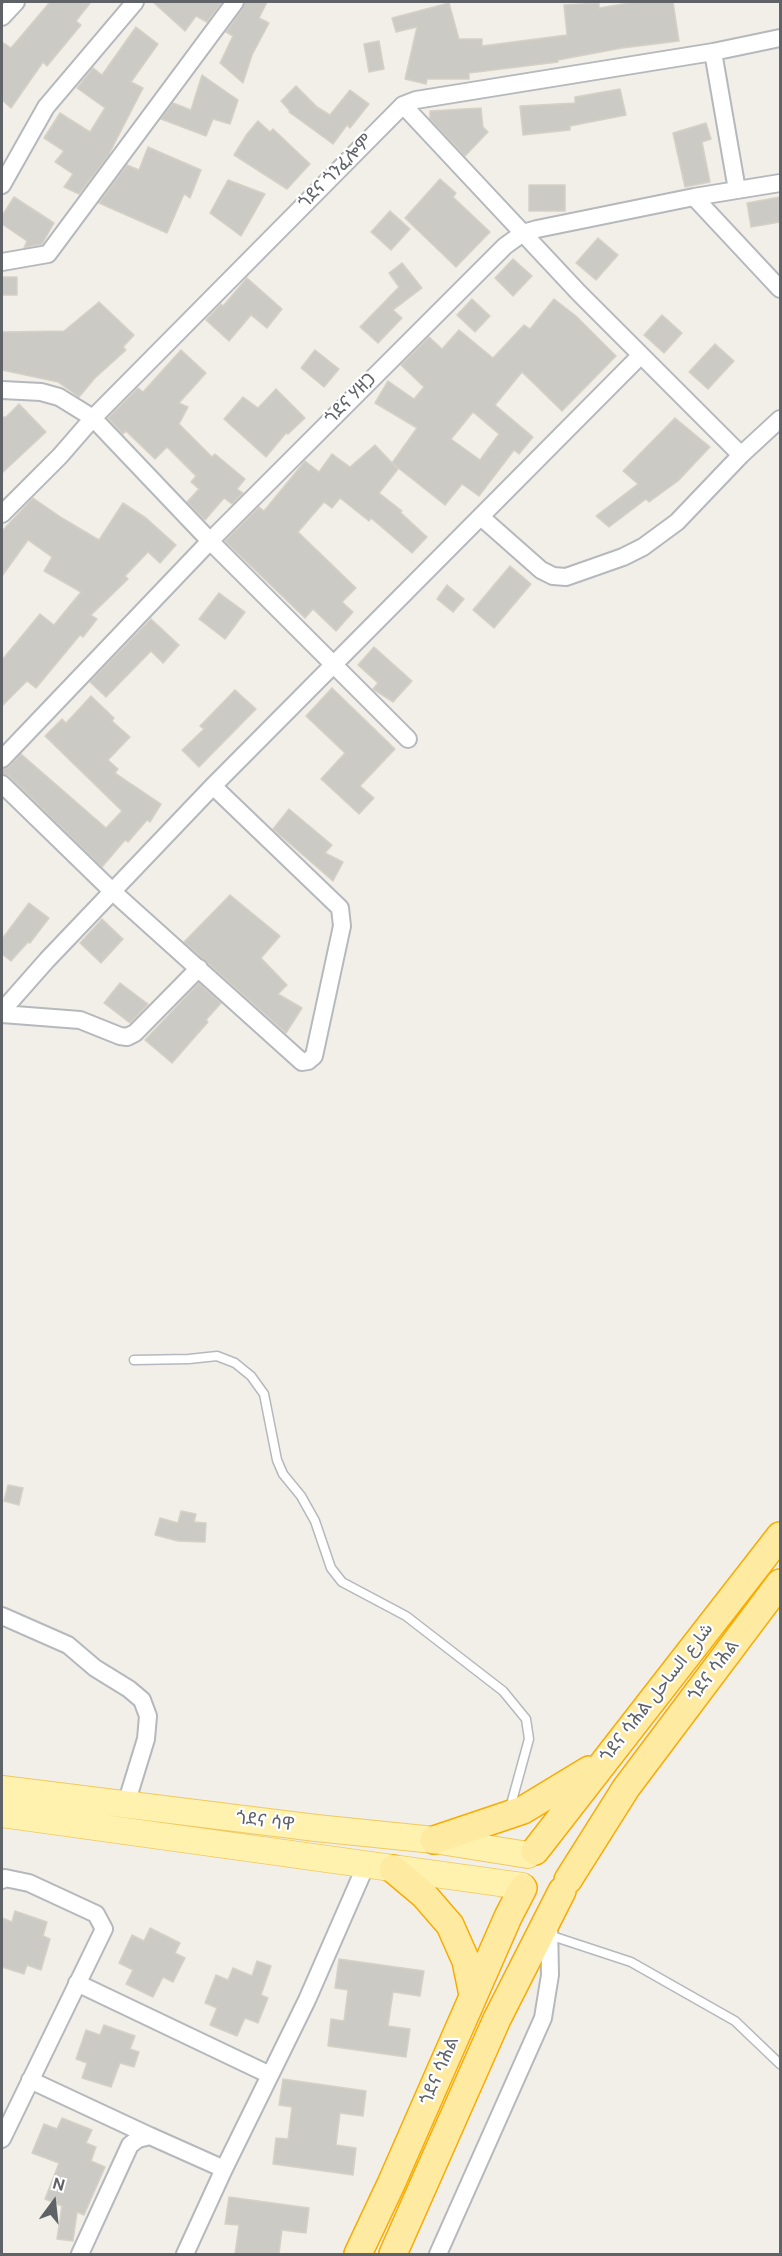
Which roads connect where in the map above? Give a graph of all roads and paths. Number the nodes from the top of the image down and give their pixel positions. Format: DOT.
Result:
graph roads {
  1 [pos="16,2"];
  2 [pos="135,2"];
  3 [pos="235,2"];
  4 [pos="2,18"];
  5 [pos="780,38"];
  6 [pos="713,52"];
  7 [pos="404,105"];
  8 [pos="780,183"];
  9 [pos="2,185"];
  10 [pos="737,190"];
  11 [pos="694,197"];
  12 [pos="523,233"];
  13 [pos="2,262"];
  14 [pos="780,289"];
  15 [pos="641,355"];
  16 [pos="2,390"];
  17 [pos="93,418"];
  18 [pos="780,419"];
  19 [pos="741,455"];
  20 [pos="2,514"];
  21 [pos="481,517"];
  22 [pos="210,541"];
  23 [pos="333,666"];
  24 [pos="408,739"];
  25 [pos="2,759"];
  26 [pos="2,784"];
  27 [pos="213,786"];
  28 [pos="112,891"];
  29 [pos="199,968"];
  30 [pos="2,1012"];
  31 [pos="134,1360"];
  32 [pos="780,1536"];
  33 [pos="780,1583"];
  34 [pos="2,1616"];
  35 [pos="638,1718"];
  36 [pos="664,1737"];
  37 [pos="606,1760"];
  38 [pos="2,1788"];
  39 [pos="126,1804"];
  40 [pos="2,1814"];
  41 [pos="508,1815"];
  42 [pos="434,1840"];
  43 [pos="531,1853"];
  44 [pos="366,1865"];
  45 [pos="393,1869"];
  46 [pos="2,1880"];
  47 [pos="565,1886"];
  48 [pos="522,1887"];
  49 [pos="549,1926"];
  50 [pos="77,1983"];
  51 [pos="473,1995"];
  52 [pos="780,2064"];
  53 [pos="270,2075"];
  54 [pos="30,2080"];
  55 [pos="150,2136"];
  56 [pos="2,2139"];
  57 [pos="224,2169"];
  58 [pos="80,2254"];
  59 [pos="185,2254"];
  60 [pos="358,2254"];
  61 [pos="393,2254"];
  62 [pos="438,2254"];
  1 -- 4 [label="street"];
  2 -- 9 [label="street"];
  3 -- 13 [label="street"];
  5 -- 6 [label="street"];
  6 -- 7 [label="street"];
  6 -- 10 [label="street"];
  7 -- 12 [label="street"];
  7 -- 17 [label="street, ጎደና ጎንፈሎም"];
  8 -- 10 [label="street, ጎደና ሃዘጋ"];
  10 -- 11 [label="street, ጎደና ሃዘጋ"];
  11 -- 12 [label="street, ጎደና ሃዘጋ"];
  11 -- 14 [label="street"];
  12 -- 15 [label="street"];
  12 -- 22 [label="street, ጎደና ሃዘጋ"];
  15 -- 19 [label="street"];
  15 -- 21 [label="street"];
  16 -- 17 [label="street"];
  17 -- 20 [label="street, ጎደና ጎንፈሎም"];
  17 -- 22 [label="street"];
  18 -- 19 [label="street"];
  19 -- 21 [label="street"];
  21 -- 23 [label="street"];
  22 -- 23 [label="street"];
  22 -- 25 [label="street, ጎደና ሃዘጋ"];
  23 -- 24 [label="street"];
  23 -- 27 [label="street"];
  26 -- 28 [label="street"];
  27 -- 28 [label="street"];
  27 -- 29 [label="street"];
  28 -- 29 [label="street"];
  28 -- 30 [label="street"];
  29 -- 30 [label="street"];
  31 -- 41 [label="lane"];
  32 -- 35 [label="highway, ጎደና ሳሕል شارع الساحل"];
  33 -- 36 [label="highway, ጎደና ሳሕል"];
  34 -- 39 [label="street"];
  35 -- 36 [label="highway"];
  35 -- 37 [label="highway, ጎደና ሳሕል شارع الساحل"];
  36 -- 47 [label="highway, ጎደና ሳሕል"];
  37 -- 41 [label="highway"];
  37 -- 43 [label="highway, ጎደና ሳሕል شارع الساحل"];
  38 -- 39 [label="main road, ጎደና ሳዋ"];
  39 -- 42 [label="main road, ጎደና ሳዋ"];
  40 -- 44 [label="main road, ጎደና ሳዋ"];
  41 -- 42 [label="highway"];
  42 -- 43 [label="main road, ጎደና ሳዋ"];
  43 -- 47 [label="highway"];
  43 -- 48 [label="highway, ጎደና ሳሕል"];
  44 -- 45 [label="main road, ጎደና ሳዋ"];
  44 -- 53 [label="street"];
  45 -- 48 [label="main road, ጎደና ሳዋ"];
  45 -- 51 [label="highway"];
  46 -- 50 [label="street"];
  47 -- 48 [label="highway"];
  47 -- 49 [label="highway, ጎደና ሳሕል"];
  48 -- 51 [label="highway, ጎደና ሳሕል"];
  49 -- 52 [label="lane"];
  49 -- 61 [label="highway, ጎደና ሳሕል"];
  49 -- 62 [label="street"];
  50 -- 53 [label="street"];
  50 -- 54 [label="street"];
  51 -- 60 [label="highway, ጎደና ሳሕል"];
  53 -- 57 [label="street"];
  54 -- 55 [label="street"];
  54 -- 56 [label="street"];
  55 -- 57 [label="street"];
  55 -- 58 [label="street"];
  57 -- 59 [label="street"];
}
